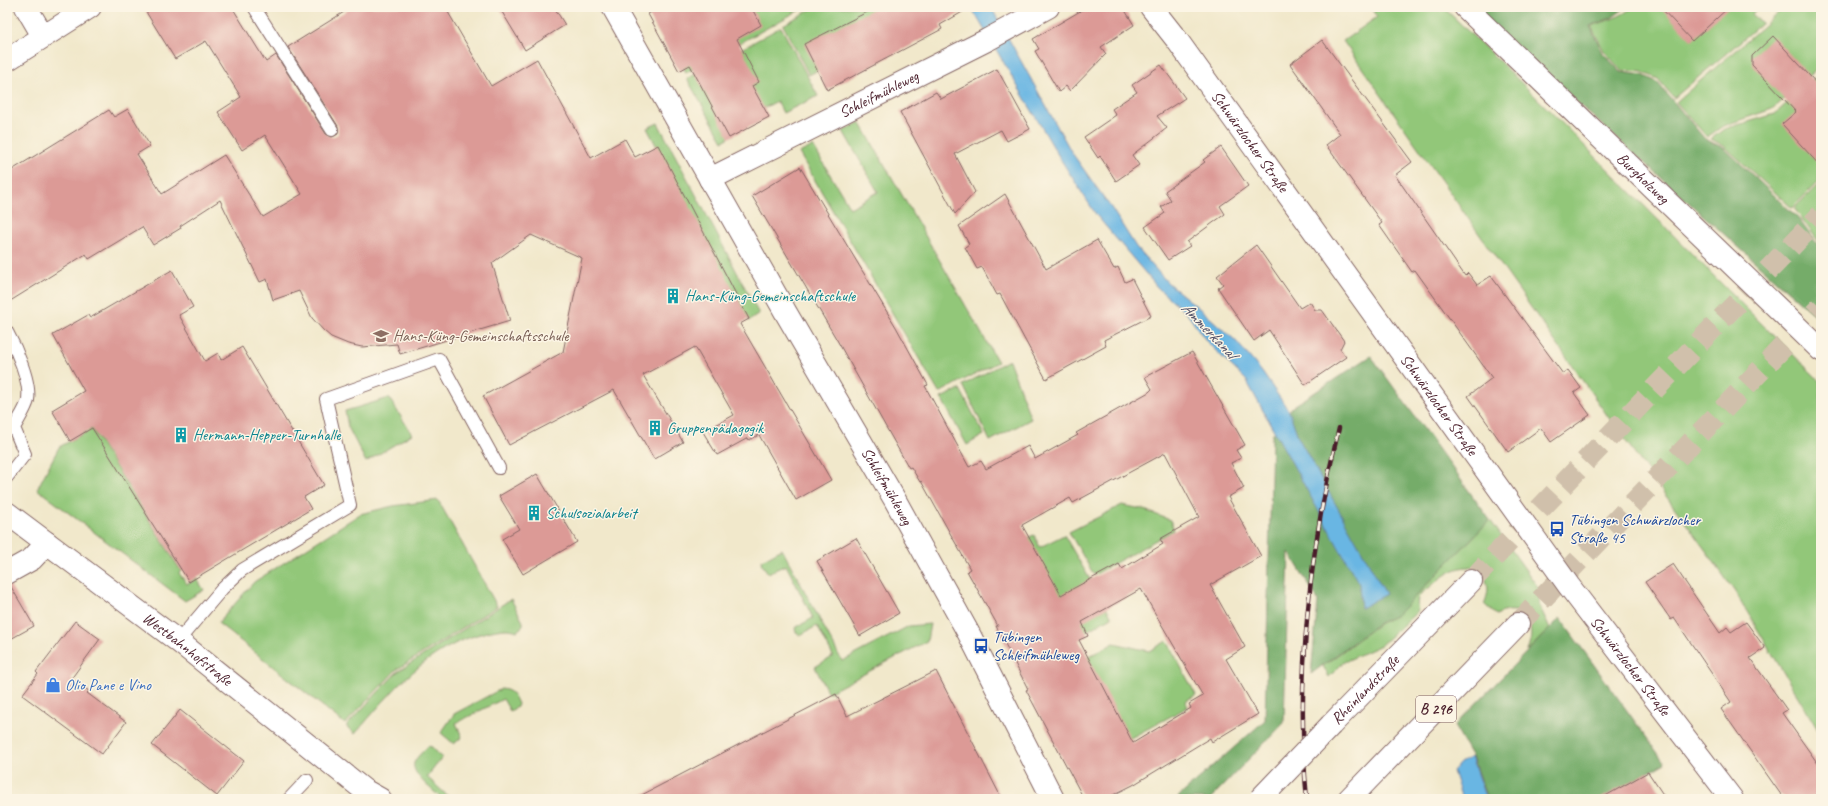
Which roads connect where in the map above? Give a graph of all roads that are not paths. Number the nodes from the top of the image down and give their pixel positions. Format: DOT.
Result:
graph roads {
  1 [pos="26,7"];
  2 [pos="90,7"];
  3 [pos="254,7"];
  4 [pos="613,7"];
  5 [pos="1048,7"];
  6 [pos="1151,7"];
  7 [pos="1465,7"];
  8 [pos="43,36"];
  9 [pos="7,60"];
  10 [pos="332,130"];
  11 [pos="710,179"];
  12 [pos="7,332"];
  13 [pos="1821,350"];
  14 [pos="499,468"];
  15 [pos="7,477"];
  16 [pos="7,513"];
  17 [pos="47,543"];
  18 [pos="7,573"];
  19 [pos="1471,580"];
  20 [pos="1518,624"];
  21 [pos="178,641"];
  22 [pos="307,780"];
  23 [pos="372,796"];
  24 [pos="1352,796"];
  25 [pos="288,799"];
  26 [pos="1053,799"];
  27 [pos="1260,799"];
  28 [pos="1732,799"];
  1 -- 8 [label="street"];
  2 -- 8 [label="street"];
  3 -- 10 [label="lane"];
  4 -- 11 [label="street, Schleifmühleweg"];
  5 -- 11 [label="street, Schleifmühleweg"];
  6 -- 28 [label="street, Schwärzlocher Straße"];
  7 -- 13 [label="street, Burgholzweg"];
  8 -- 9 [label="street"];
  11 -- 26 [label="street, Schleifmühleweg"];
  12 -- 15 [label="lane"];
  14 -- 21 [label="lane"];
  16 -- 17 [label="street, Westbahnhofstraße"];
  17 -- 18 [label="street"];
  17 -- 21 [label="street, Westbahnhofstraße"];
  19 -- 27 [label="street, Rheinlandstraße, bridge"];
  20 -- 24 [label="street, B 296"];
  21 -- 23 [label="street, Westbahnhofstraße"];
  22 -- 25 [label="lane"];
}
